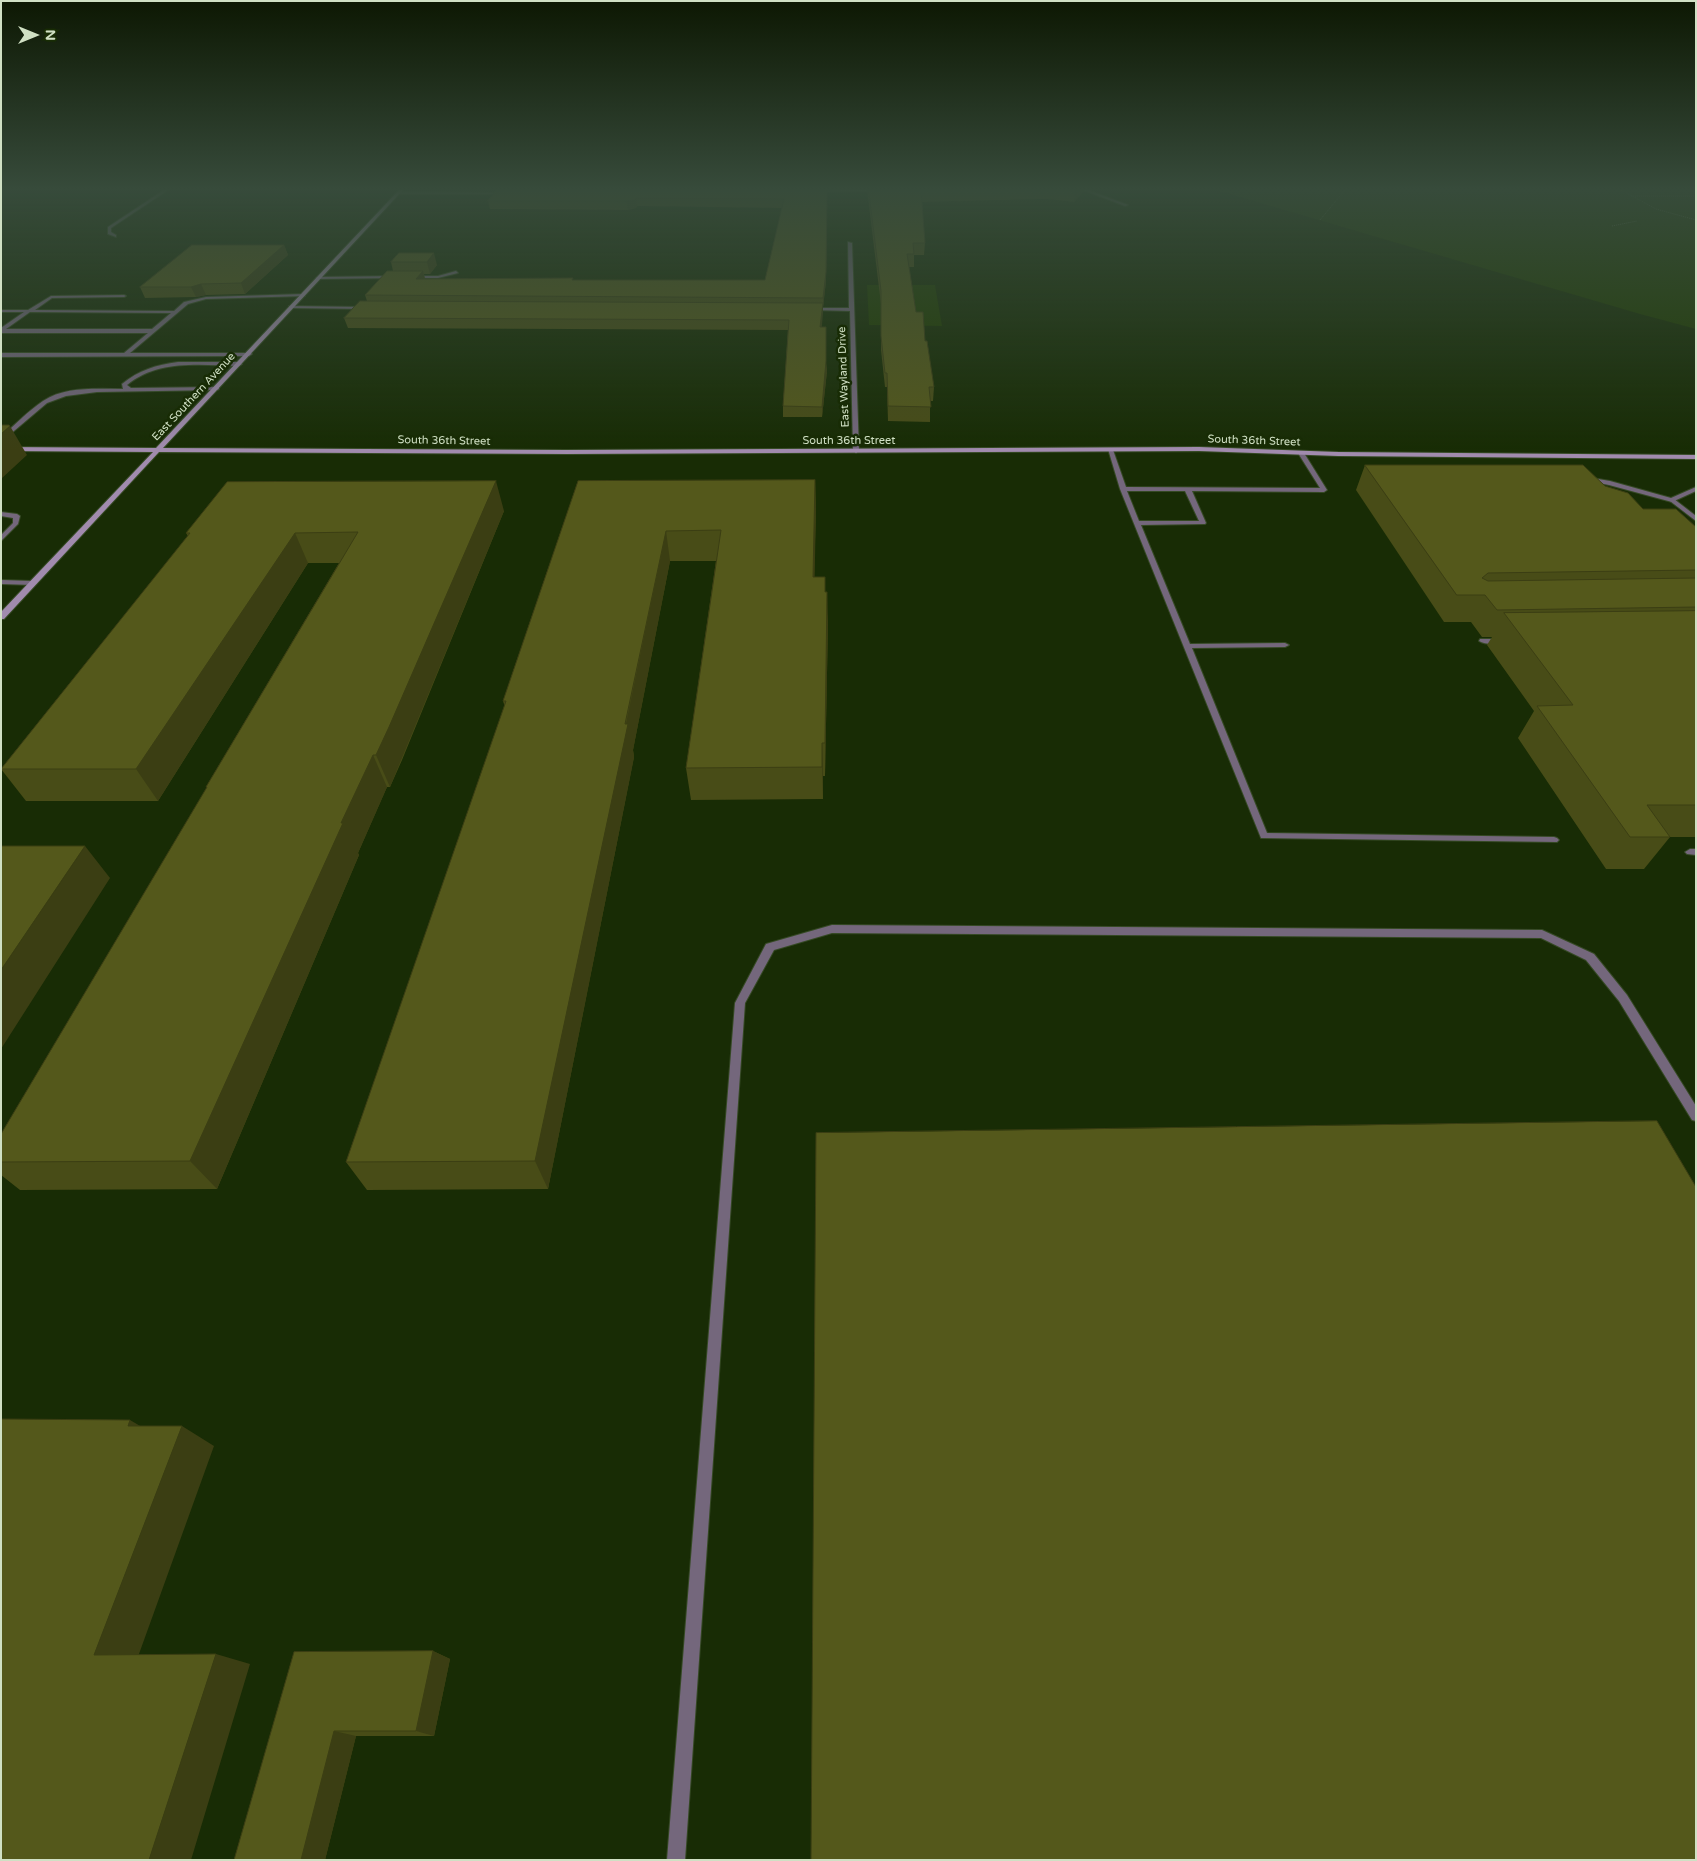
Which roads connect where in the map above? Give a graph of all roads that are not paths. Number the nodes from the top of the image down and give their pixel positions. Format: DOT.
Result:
graph roads {
  1 [pos="400,277"];
  2 [pos="409,277"];
  3 [pos="439,277"];
  4 [pos="851,277"];
  5 [pos="318,278"];
  6 [pos="303,294"];
  7 [pos="124,296"];
  8 [pos="291,307"];
  9 [pos="370,308"];
  10 [pos="806,309"];
  11 [pos="852,310"];
  12 [pos="1,311"];
  13 [pos="29,311"];
  14 [pos="176,312"];
  15 [pos="1,331"];
  16 [pos="154,331"];
  17 [pos="249,354"];
  18 [pos="1,355"];
  19 [pos="125,355"];
  20 [pos="239,364"];
  21 [pos="217,388"];
  22 [pos="131,390"];
  23 [pos="1,440"];
  24 [pos="159,448"];
  25 [pos="1,449"];
  26 [pos="1110,450"];
  27 [pos="856,451"];
  28 [pos="1301,453"];
  29 [pos="1696,457"];
  30 [pos="1578,478"];
  31 [pos="1123,489"];
  32 [pos="1696,489"];
  33 [pos="1188,490"];
  34 [pos="1672,500"];
  35 [pos="1,514"];
  36 [pos="1696,519"];
  37 [pos="1137,523"];
  38 [pos="1,538"];
  39 [pos="1,582"];
  40 [pos="33,582"];
  41 [pos="1,617"];
  42 [pos="1483,641"];
  43 [pos="1513,641"];
  44 [pos="1285,645"];
  45 [pos="1187,646"];
  46 [pos="1554,840"];
  47 [pos="1696,1116"];
  48 [pos="676,1860"];
  1 -- 5 [label="street"];
  2 -- 3 [label="street"];
  4 -- 11 [label="street, East Wayland Drive"];
  5 -- 6 [label="street, East Southern Avenue"];
  6 -- 8 [label="street, East Southern Avenue"];
  6 -- 14 [label="street"];
  7 -- 13 [label="street"];
  8 -- 9 [label="street"];
  8 -- 17 [label="street, East Southern Avenue"];
  10 -- 11 [label="street"];
  11 -- 27 [label="street, East Wayland Drive"];
  12 -- 13 [label="street"];
  13 -- 14 [label="street"];
  13 -- 15 [label="street"];
  14 -- 16 [label="street"];
  15 -- 16 [label="street"];
  16 -- 19 [label="street"];
  17 -- 19 [label="street"];
  17 -- 20 [label="street, East Southern Avenue"];
  18 -- 19 [label="street"];
  20 -- 21 [label="street, East Southern Avenue"];
  20 -- 22 [label="street"];
  21 -- 22 [label="street"];
  21 -- 24 [label="street, East Southern Avenue"];
  22 -- 23 [label="street"];
  24 -- 25 [label="street, South 36th Street"];
  24 -- 27 [label="street, South 36th Street"];
  24 -- 40 [label="street, East Southern Avenue"];
  26 -- 27 [label="street, South 36th Street"];
  26 -- 28 [label="street, South 36th Street"];
  26 -- 31 [label="street"];
  28 -- 29 [label="street, South 36th Street"];
  28 -- 33 [label="street"];
  30 -- 34 [label="street"];
  31 -- 33 [label="street"];
  31 -- 37 [label="street"];
  32 -- 34 [label="street"];
  33 -- 37 [label="street"];
  34 -- 36 [label="street"];
  35 -- 38 [label="street"];
  37 -- 45 [label="street"];
  39 -- 40 [label="street"];
  40 -- 41 [label="street, East Southern Avenue"];
  42 -- 43 [label="street"];
  44 -- 45 [label="street"];
  45 -- 46 [label="street"];
  47 -- 48 [label="street"];
}
